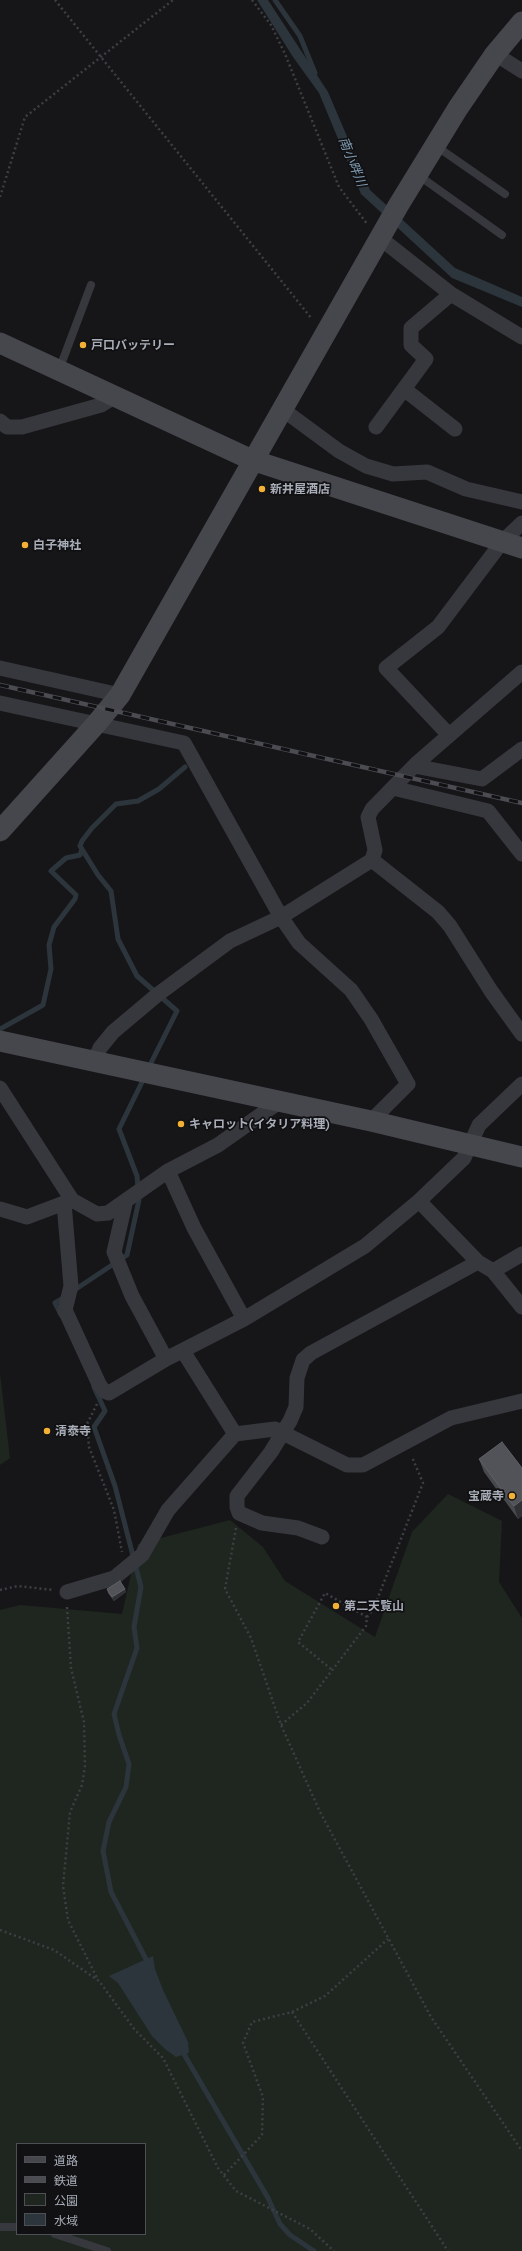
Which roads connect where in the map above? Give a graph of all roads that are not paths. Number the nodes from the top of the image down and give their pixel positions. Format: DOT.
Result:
graph roads {
  1 [pos="522,22"];
  2 [pos="495,54"];
  3 [pos="522,71"];
  4 [pos="436,146"];
  5 [pos="418,175"];
  6 [pos="505,194"];
  7 [pos="382,235"];
  8 [pos="502,235"];
  9 [pos="91,285"];
  10 [pos="451,294"];
  11 [pos="522,337"];
  12 [pos="0,343"];
  13 [pos="59,370"];
  14 [pos="404,389"];
  15 [pos="114,397"];
  16 [pos="282,409"];
  17 [pos="0,421"];
  18 [pos="376,427"];
  19 [pos="455,429"];
  20 [pos="252,460"];
  21 [pos="522,502"];
  22 [pos="522,523"];
  23 [pos="502,542"];
  24 [pos="522,548"];
  25 [pos="0,668"];
  26 [pos="522,672"];
  27 [pos="120,695"];
  28 [pos="0,702"];
  29 [pos="97,723"];
  30 [pos="449,735"];
  31 [pos="522,749"];
  32 [pos="414,766"];
  33 [pos="393,788"];
  34 [pos="0,830"];
  35 [pos="522,854"];
  36 [pos="372,860"];
  37 [pos="281,917"];
  38 [pos="522,1034"];
  39 [pos="0,1041"];
  40 [pos="94,1062"];
  41 [pos="522,1084"];
  42 [pos="0,1088"];
  43 [pos="279,1102"];
  44 [pos="371,1121"];
  45 [pos="471,1144"];
  46 [pos="522,1157"];
  47 [pos="168,1171"];
  48 [pos="126,1200"];
  49 [pos="419,1201"];
  50 [pos="68,1202"];
  51 [pos="0,1210"];
  52 [pos="522,1254"];
  53 [pos="478,1262"];
  54 [pos="493,1271"];
  55 [pos="522,1307"];
  56 [pos="244,1319"];
  57 [pos="183,1351"];
  58 [pos="166,1358"];
  59 [pos="522,1401"];
  60 [pos="235,1434"];
  61 [pos="284,1434"];
  62 [pos="322,1537"];
  63 [pos="67,1592"];
  64 [pos="0,2227"];
  65 [pos="16,2227"];
  66 [pos="59,2235"];
  67 [pos="107,2251"];
  1 -- 2 [label="street"];
  2 -- 3 [label="street"];
  2 -- 4 [label="street"];
  4 -- 5 [label="street"];
  4 -- 6 [label="lane"];
  5 -- 7 [label="street"];
  5 -- 8 [label="lane"];
  7 -- 10 [label="street"];
  7 -- 16 [label="street"];
  9 -- 13 [label="lane"];
  10 -- 11 [label="street"];
  10 -- 14 [label="street"];
  12 -- 13 [label="street"];
  13 -- 15 [label="street"];
  14 -- 18 [label="street"];
  14 -- 19 [label="street"];
  15 -- 17 [label="street"];
  15 -- 20 [label="street"];
  16 -- 20 [label="street"];
  16 -- 21 [label="street"];
  20 -- 23 [label="street"];
  20 -- 27 [label="street"];
  22 -- 23 [label="street"];
  23 -- 24 [label="street"];
  23 -- 30 [label="street"];
  25 -- 27 [label="street"];
  26 -- 30 [label="street"];
  27 -- 29 [label="street"];
  28 -- 29 [label="street"];
  29 -- 34 [label="street"];
  29 -- 37 [label="street"];
  30 -- 32 [label="street"];
  31 -- 32 [label="street"];
  32 -- 33 [label="street"];
  33 -- 35 [label="street"];
  33 -- 36 [label="street"];
  36 -- 37 [label="street"];
  36 -- 38 [label="street"];
  37 -- 40 [label="street"];
  37 -- 44 [label="street"];
  39 -- 40 [label="street"];
  40 -- 43 [label="street"];
  41 -- 45 [label="street"];
  42 -- 50 [label="street"];
  43 -- 44 [label="street"];
  43 -- 47 [label="street"];
  44 -- 45 [label="street"];
  45 -- 46 [label="street"];
  45 -- 49 [label="street"];
  47 -- 48 [label="street"];
  47 -- 56 [label="street"];
  48 -- 50 [label="street"];
  48 -- 58 [label="street"];
  49 -- 53 [label="street"];
  49 -- 56 [label="street"];
  50 -- 51 [label="street"];
  50 -- 58 [label="street"];
  52 -- 54 [label="street"];
  53 -- 54 [label="street"];
  53 -- 61 [label="street"];
  54 -- 55 [label="street"];
  56 -- 57 [label="street"];
  57 -- 58 [label="street"];
  57 -- 60 [label="street"];
  59 -- 61 [label="street"];
  60 -- 61 [label="street"];
  60 -- 63 [label="street"];
  61 -- 62 [label="street"];
  64 -- 65 [label="lane"];
  66 -- 67 [label="lane"];
}
